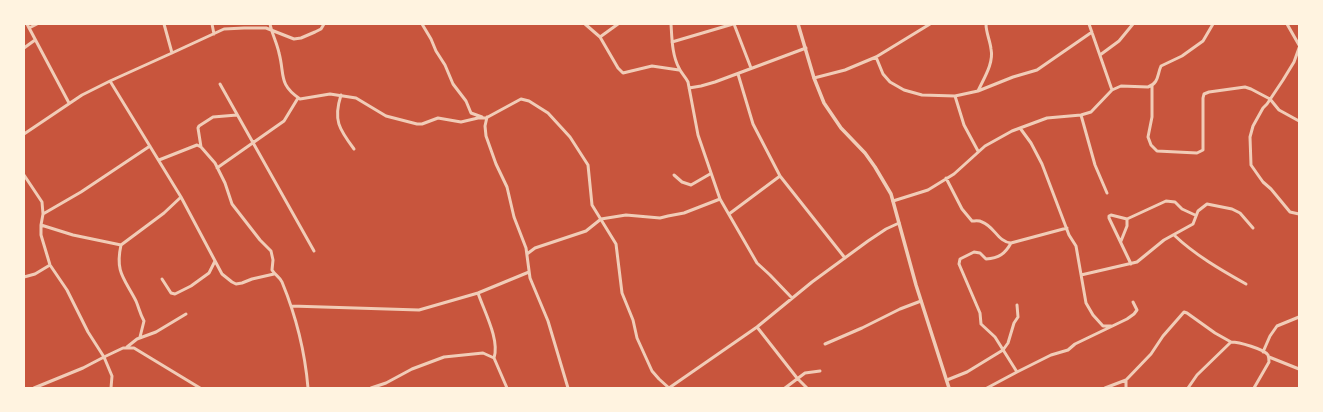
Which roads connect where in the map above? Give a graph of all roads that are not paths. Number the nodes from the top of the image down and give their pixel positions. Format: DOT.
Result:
graph roads {
  1 [pos="27,24"];
  2 [pos="38,24"];
  3 [pos="164,24"];
  4 [pos="212,24"];
  5 [pos="270,24"];
  6 [pos="324,24"];
  7 [pos="422,24"];
  8 [pos="585,24"];
  9 [pos="618,24"];
  10 [pos="671,24"];
  11 [pos="733,24"];
  12 [pos="798,24"];
  13 [pos="930,24"];
  14 [pos="986,24"];
  15 [pos="1089,24"];
  16 [pos="1133,24"];
  17 [pos="1213,24"];
  18 [pos="1287,24"];
  19 [pos="29,28"];
  20 [pos="272,30"];
  21 [pos="1092,32"];
  22 [pos="214,34"];
  23 [pos="600,37"];
  24 [pos="36,40"];
  25 [pos="672,42"];
  26 [pos="1299,44"];
  27 [pos="24,48"];
  28 [pos="806,48"];
  29 [pos="1299,48"];
  30 [pos="172,53"];
  31 [pos="1100,55"];
  32 [pos="876,57"];
  33 [pos="1294,62"];
  34 [pos="1299,64"];
  35 [pos="751,68"];
  36 [pos="679,70"];
  37 [pos="738,74"];
  38 [pos="814,78"];
  39 [pos="110,81"];
  40 [pos="220,84"];
  41 [pos="1152,85"];
  42 [pos="689,88"];
  43 [pos="1112,90"];
  44 [pos="978,91"];
  45 [pos="341,95"];
  46 [pos="955,96"];
  47 [pos="298,98"];
  48 [pos="1270,99"];
  49 [pos="69,103"];
  50 [pos="237,115"];
  51 [pos="1081,115"];
  52 [pos="486,118"];
  53 [pos="1299,121"];
  54 [pos="1020,128"];
  55 [pos="24,134"];
  56 [pos="254,143"];
  57 [pos="150,146"];
  58 [pos="201,147"];
  59 [pos="354,149"];
  60 [pos="978,151"];
  61 [pos="159,160"];
  62 [pos="217,168"];
  63 [pos="710,174"];
  64 [pos="24,175"];
  65 [pos="674,175"];
  66 [pos="780,176"];
  67 [pos="946,178"];
  68 [pos="1107,193"];
  69 [pos="181,197"];
  70 [pos="720,199"];
  71 [pos="893,202"];
  72 [pos="43,214"];
  73 [pos="728,214"];
  74 [pos="1299,214"];
  75 [pos="1195,215"];
  76 [pos="601,219"];
  77 [pos="1127,219"];
  78 [pos="899,223"];
  79 [pos="41,225"];
  80 [pos="1067,228"];
  81 [pos="1253,228"];
  82 [pos="1174,235"];
  83 [pos="1121,241"];
  84 [pos="1012,243"];
  85 [pos="121,245"];
  86 [pos="314,251"];
  87 [pos="527,254"];
  88 [pos="844,258"];
  89 [pos="215,260"];
  90 [pos="1131,264"];
  91 [pos="50,265"];
  92 [pos="528,272"];
  93 [pos="274,274"];
  94 [pos="1081,275"];
  95 [pos="24,277"];
  96 [pos="162,279"];
  97 [pos="1246,284"];
  98 [pos="478,293"];
  99 [pos="792,298"];
  100 [pos="921,301"];
  101 [pos="1133,302"];
  102 [pos="1017,305"];
  103 [pos="291,306"];
  104 [pos="186,314"];
  105 [pos="1299,317"];
  106 [pos="1112,326"];
  107 [pos="757,327"];
  108 [pos="140,337"];
  109 [pos="1231,342"];
  110 [pos="825,344"];
  111 [pos="127,347"];
  112 [pos="1003,350"];
  113 [pos="1263,352"];
  114 [pos="104,357"];
  115 [pos="1269,357"];
  116 [pos="494,358"];
  117 [pos="1299,369"];
  118 [pos="820,371"];
  119 [pos="1017,372"];
  120 [pos="796,378"];
  121 [pos="947,380"];
  122 [pos="1126,380"];
  123 [pos="34,388"];
  124 [pos="111,388"];
  125 [pos="200,388"];
  126 [pos="308,388"];
  127 [pos="371,388"];
  128 [pos="507,388"];
  129 [pos="568,388"];
  130 [pos="669,388"];
  131 [pos="785,388"];
  132 [pos="807,388"];
  133 [pos="949,388"];
  134 [pos="987,388"];
  135 [pos="1105,388"];
  136 [pos="1126,388"];
  137 [pos="1188,388"];
  138 [pos="1254,388"];
  1 -- 19 [label="street"];
  2 -- 19 [label="street"];
  3 -- 30 [label="street"];
  4 -- 22 [label="street"];
  5 -- 20 [label="street"];
  6 -- 20 [label="street"];
  7 -- 52 [label="street"];
  8 -- 23 [label="street"];
  9 -- 23 [label="street"];
  10 -- 25 [label="street"];
  11 -- 25 [label="street"];
  11 -- 35 [label="street"];
  12 -- 28 [label="street"];
  13 -- 32 [label="street"];
  14 -- 44 [label="street"];
  15 -- 21 [label="street"];
  16 -- 31 [label="street"];
  17 -- 41 [label="street"];
  18 -- 26 [label="street"];
  19 -- 24 [label="street"];
  20 -- 22 [label="street"];
  20 -- 47 [label="street"];
  21 -- 31 [label="street"];
  21 -- 44 [label="street"];
  22 -- 30 [label="street"];
  23 -- 36 [label="street"];
  24 -- 27 [label="street"];
  24 -- 49 [label="street"];
  25 -- 36 [label="street"];
  28 -- 35 [label="street"];
  28 -- 38 [label="street"];
  29 -- 33 [label="street"];
  30 -- 39 [label="street"];
  31 -- 43 [label="street"];
  32 -- 38 [label="street"];
  32 -- 46 [label="street"];
  33 -- 34 [label="street"];
  33 -- 48 [label="street"];
  35 -- 37 [label="street"];
  36 -- 42 [label="street"];
  37 -- 42 [label="street"];
  37 -- 66 [label="street"];
  38 -- 71 [label="street"];
  39 -- 49 [label="street"];
  39 -- 57 [label="street"];
  40 -- 50 [label="street"];
  41 -- 43 [label="street"];
  41 -- 48 [label="street"];
  42 -- 63 [label="street"];
  43 -- 51 [label="street"];
  44 -- 46 [label="street"];
  45 -- 47 [label="street"];
  45 -- 52 [label="street"];
  45 -- 59 [label="street"];
  46 -- 60 [label="street"];
  47 -- 56 [label="street"];
  48 -- 53 [label="street"];
  48 -- 74 [label="street"];
  49 -- 55 [label="street"];
  50 -- 56 [label="street"];
  50 -- 58 [label="street"];
  51 -- 54 [label="street"];
  51 -- 68 [label="street"];
  52 -- 76 [label="street"];
  52 -- 87 [label="street"];
  54 -- 60 [label="street"];
  54 -- 80 [label="street"];
  56 -- 62 [label="street"];
  56 -- 86 [label="street"];
  57 -- 61 [label="street"];
  57 -- 72 [label="street"];
  58 -- 61 [label="street"];
  58 -- 62 [label="street"];
  60 -- 67 [label="street"];
  61 -- 69 [label="street"];
  62 -- 93 [label="street"];
  63 -- 65 [label="street"];
  63 -- 70 [label="street"];
  64 -- 72 [label="street"];
  66 -- 73 [label="street"];
  66 -- 88 [label="street"];
  67 -- 71 [label="street"];
  67 -- 84 [label="street"];
  69 -- 85 [label="street"];
  69 -- 89 [label="street"];
  70 -- 73 [label="street"];
  70 -- 76 [label="street"];
  71 -- 78 [label="street"];
  72 -- 79 [label="street"];
  73 -- 99 [label="street"];
  75 -- 77 [label="street"];
  75 -- 81 [label="street"];
  75 -- 82 [label="street"];
  76 -- 87 [label="street"];
  76 -- 130 [label="street"];
  77 -- 83 [label="street"];
  77 -- 83 [label="street"];
  78 -- 88 [label="street"];
  78 -- 100 [label="street"];
  79 -- 85 [label="street"];
  79 -- 91 [label="street"];
  80 -- 84 [label="street"];
  80 -- 94 [label="street"];
  82 -- 90 [label="street"];
  82 -- 97 [label="street"];
  83 -- 90 [label="street"];
  84 -- 112 [label="street"];
  85 -- 108 [label="street"];
  87 -- 92 [label="street"];
  88 -- 99 [label="street"];
  89 -- 93 [label="street"];
  89 -- 96 [label="street"];
  90 -- 94 [label="street"];
  91 -- 95 [label="street"];
  91 -- 114 [label="street"];
  92 -- 98 [label="street"];
  92 -- 129 [label="street"];
  93 -- 103 [label="street"];
  94 -- 106 [label="street"];
  98 -- 103 [label="street"];
  98 -- 116 [label="street"];
  99 -- 107 [label="street"];
  100 -- 110 [label="street"];
  100 -- 121 [label="street"];
  101 -- 106 [label="street"];
  102 -- 112 [label="street"];
  103 -- 126 [label="street"];
  104 -- 108 [label="street"];
  105 -- 113 [label="street"];
  106 -- 119 [label="street"];
  107 -- 120 [label="street"];
  107 -- 130 [label="street"];
  108 -- 111 [label="street"];
  109 -- 113 [label="street"];
  109 -- 122 [label="street"];
  109 -- 137 [label="street"];
  111 -- 114 [label="street"];
  111 -- 125 [label="street"];
  112 -- 119 [label="street"];
  112 -- 121 [label="street"];
  113 -- 115 [label="street"];
  114 -- 123 [label="street"];
  114 -- 124 [label="street"];
  115 -- 117 [label="street"];
  115 -- 138 [label="street"];
  116 -- 127 [label="street"];
  116 -- 128 [label="street"];
  118 -- 120 [label="street"];
  119 -- 134 [label="street"];
  120 -- 131 [label="street"];
  120 -- 132 [label="street"];
  121 -- 133 [label="street"];
  122 -- 135 [label="street"];
  122 -- 136 [label="street"];
}
